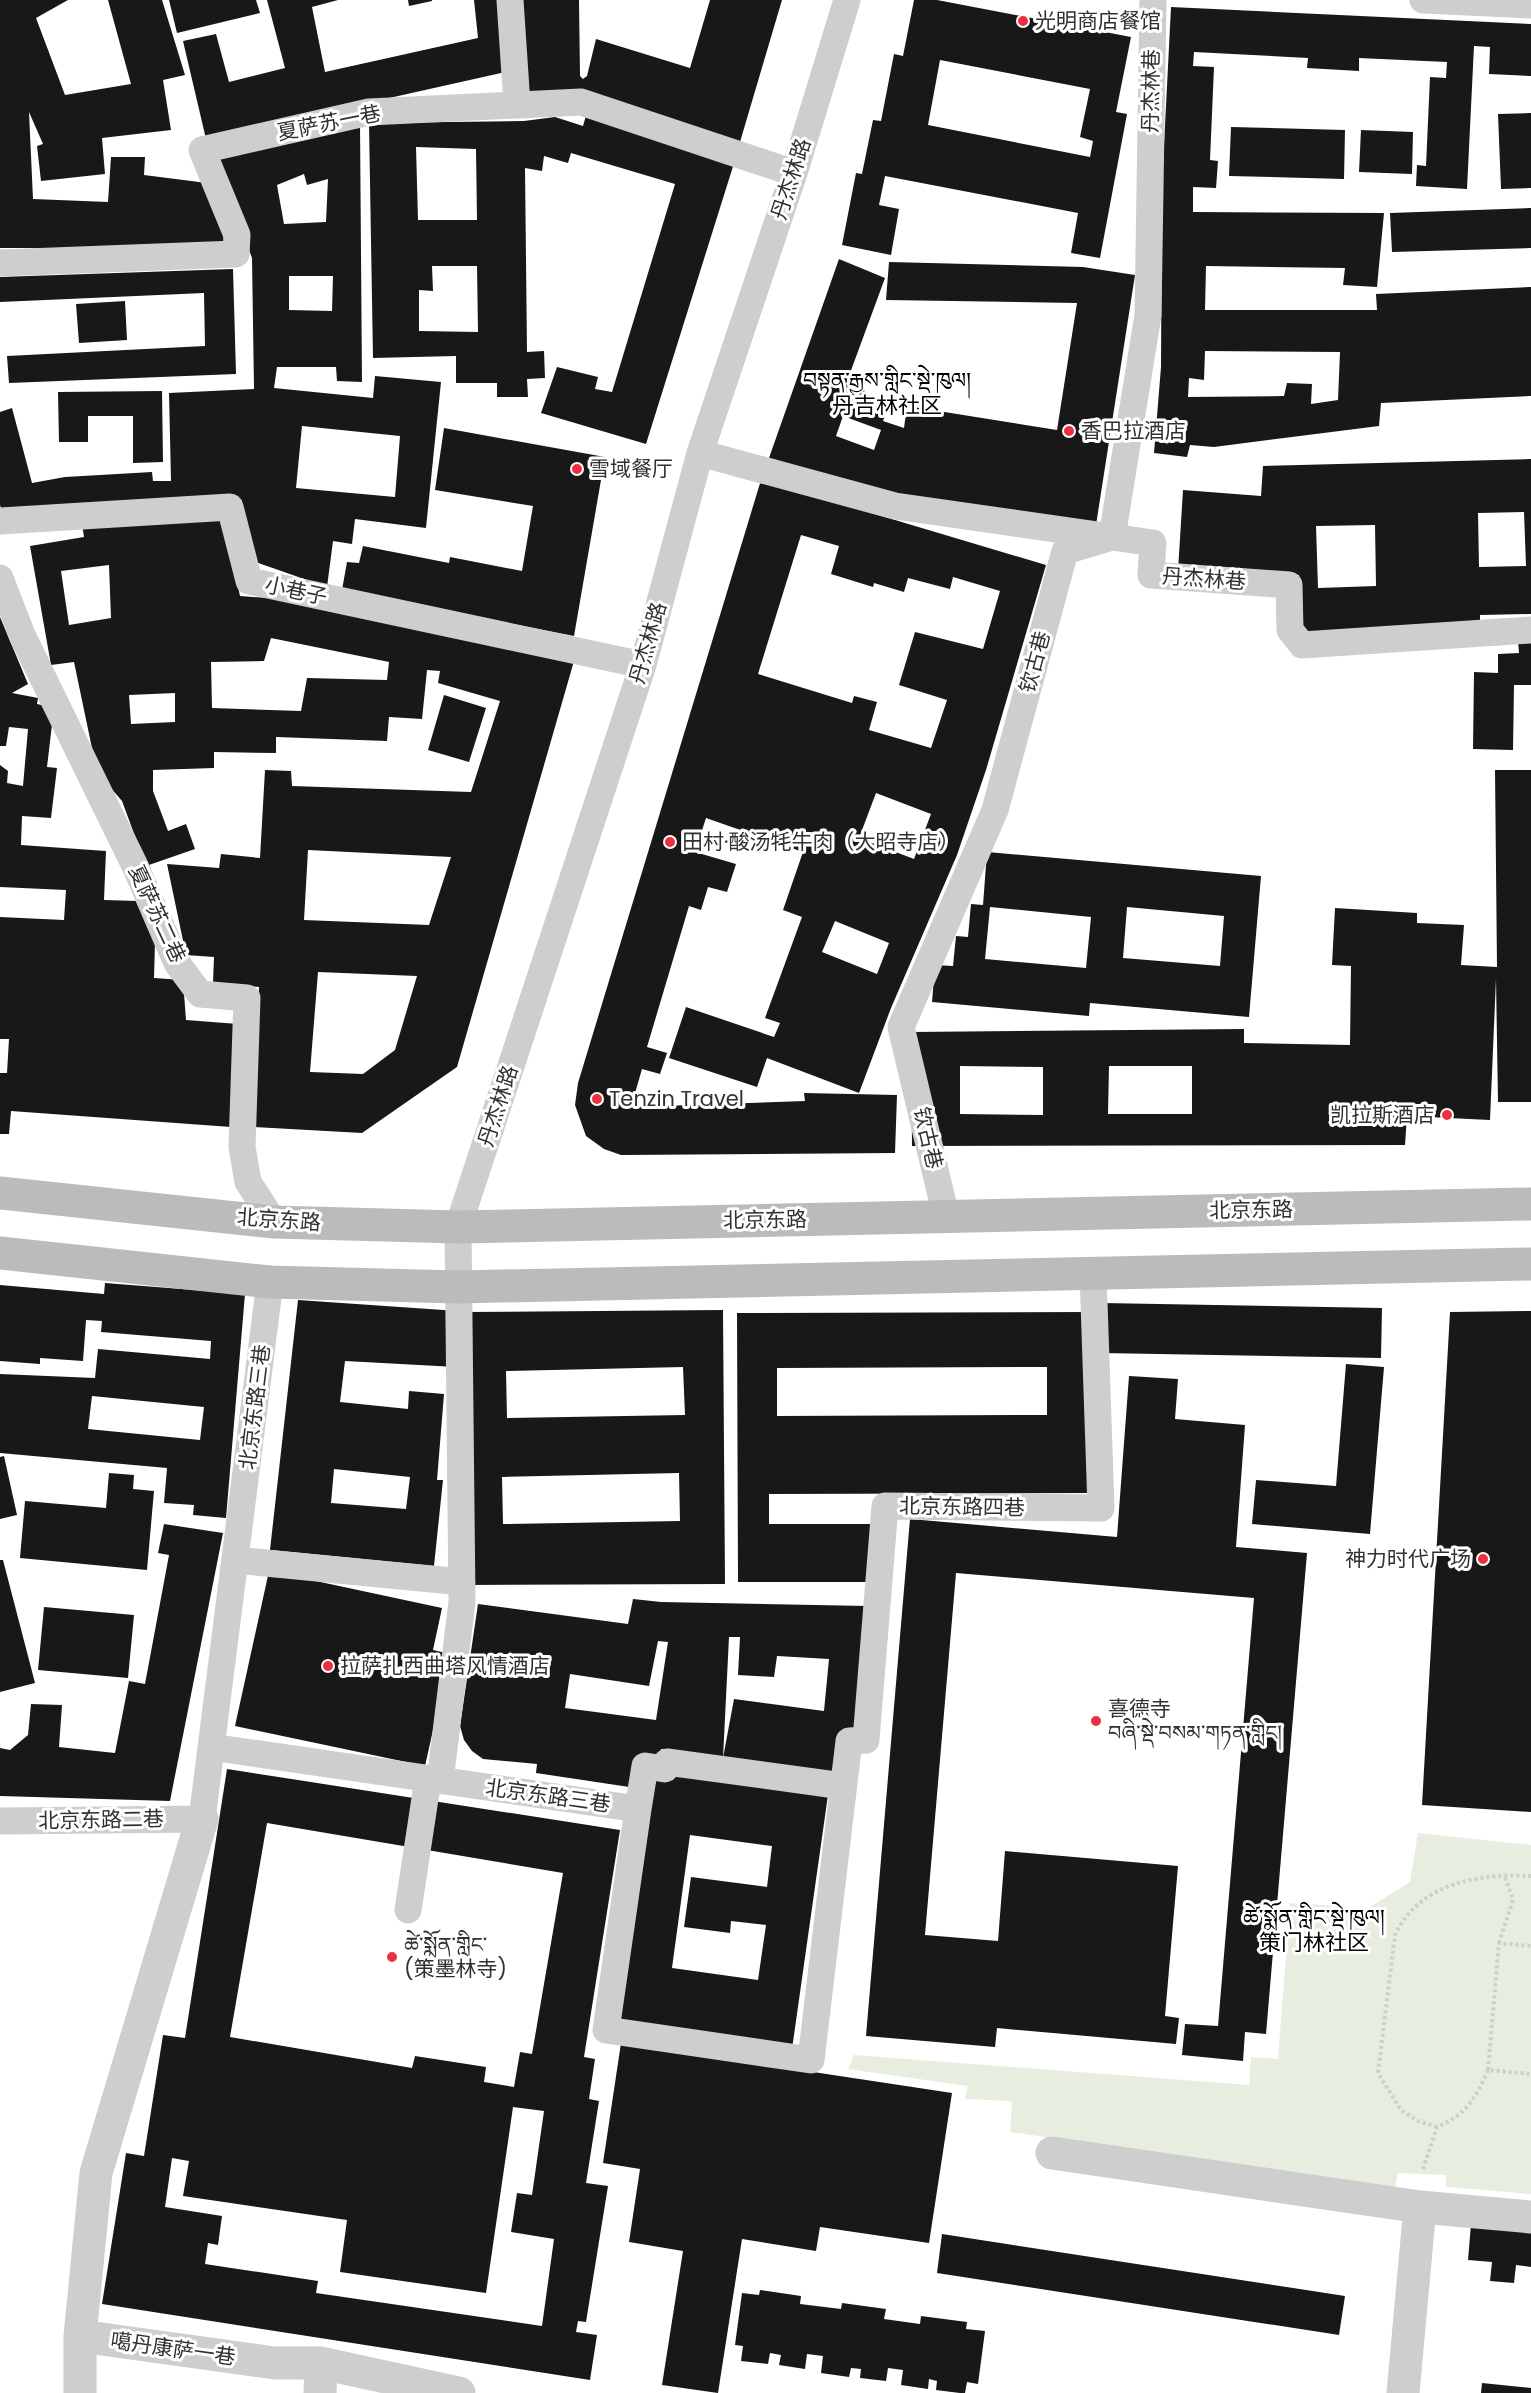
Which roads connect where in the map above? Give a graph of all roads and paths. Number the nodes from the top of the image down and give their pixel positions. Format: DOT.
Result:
graph roads {
  1 [pos="510,0"];
  2 [pos="847,0"];
  3 [pos="1153,0"];
  4 [pos="1423,0"];
  5 [pos="1531,5"];
  6 [pos="517,105"];
  7 [pos="794,173"];
  8 [pos="0,263"];
  9 [pos="700,453"];
  10 [pos="0,521"];
  11 [pos="1112,537"];
  12 [pos="0,578"];
  13 [pos="1531,630"];
  14 [pos="643,665"];
  15 [pos="0,1193"];
  16 [pos="1531,1204"];
  17 [pos="946,1216"];
  18 [pos="274,1222"];
  19 [pos="458,1227"];
  20 [pos="0,1253"];
  21 [pos="1531,1264"];
  22 [pos="1093,1273"];
  23 [pos="270,1282"];
  24 [pos="457,1287"];
  25 [pos="235,1560"];
  26 [pos="462,1582"];
  27 [pos="212,1747"];
  28 [pos="434,1780"];
  29 [pos="843,1786"];
  30 [pos="638,1809"];
  31 [pos="202,1819"];
  32 [pos="0,1821"];
  33 [pos="1504,1874"];
  34 [pos="1531,1876"];
  35 [pos="408,1910"];
  36 [pos="1499,1943"];
  37 [pos="1531,1946"];
  38 [pos="1488,2070"];
  39 [pos="1531,2074"];
  40 [pos="1437,2127"];
  41 [pos="1052,2153"];
  42 [pos="1420,2207"];
  43 [pos="1531,2217"];
  44 [pos="80,2336"];
  45 [pos="320,2378"];
  46 [pos="80,2393"];
  47 [pos="459,2393"];
  48 [pos="1403,2393"];
  1 -- 6 [label="street"];
  2 -- 7 [label="street, 丹杰林路"];
  3 -- 11 [label="street, 丹杰林巷"];
  4 -- 5 [label="street"];
  6 -- 7 [label="street, 夏萨苏一巷"];
  6 -- 8 [label="street, 夏萨苏一巷"];
  7 -- 9 [label="street, 丹杰林路"];
  9 -- 11 [label="street"];
  9 -- 14 [label="street, 丹杰林路"];
  10 -- 14 [label="street, 小巷子"];
  11 -- 13 [label="street, 丹杰林巷"];
  11 -- 17 [label="street, 钦古巷"];
  12 -- 18 [label="street, 夏萨苏二巷"];
  14 -- 19 [label="street, 丹杰林路"];
  15 -- 18 [label="main road, 北京东路"];
  16 -- 17 [label="main road, 北京东路"];
  17 -- 19 [label="main road, 北京东路"];
  18 -- 19 [label="main road, 北京东路"];
  19 -- 24 [label="street, 丹杰林路"];
  20 -- 23 [label="main road"];
  21 -- 22 [label="main road"];
  22 -- 24 [label="main road"];
  22 -- 29 [label="street, 北京东路四巷"];
  23 -- 24 [label="main road"];
  23 -- 25 [label="street, 北京东路三巷"];
  24 -- 26 [label="street, 丹杰林路"];
  25 -- 26 [label="street"];
  25 -- 27 [label="street, 北京东路三巷"];
  26 -- 28 [label="street, 丹杰林路"];
  27 -- 28 [label="street, 北京东路三巷"];
  27 -- 31 [label="street, 北京东路三巷"];
  28 -- 30 [label="street, 北京东路三巷"];
  28 -- 35 [label="street, 丹杰林路"];
  29 -- 30 [label="street, 北京东路三巷"];
  29 -- 30 [label="street"];
  31 -- 32 [label="street, 北京东路二巷"];
  31 -- 44 [label="street"];
  33 -- 34 [label="path"];
  33 -- 36 [label="path"];
  33 -- 40 [label="path"];
  36 -- 37 [label="path"];
  36 -- 38 [label="path"];
  38 -- 39 [label="path"];
  38 -- 40 [label="path"];
  40 -- 42 [label="path"];
  41 -- 42 [label="street"];
  42 -- 43 [label="street"];
  42 -- 48 [label="street"];
  44 -- 45 [label="street, 噶丹康萨一巷"];
  44 -- 46 [label="street, 噶丹康萨一巷"];
  45 -- 47 [label="street, 噶丹康萨一巷"];
}
